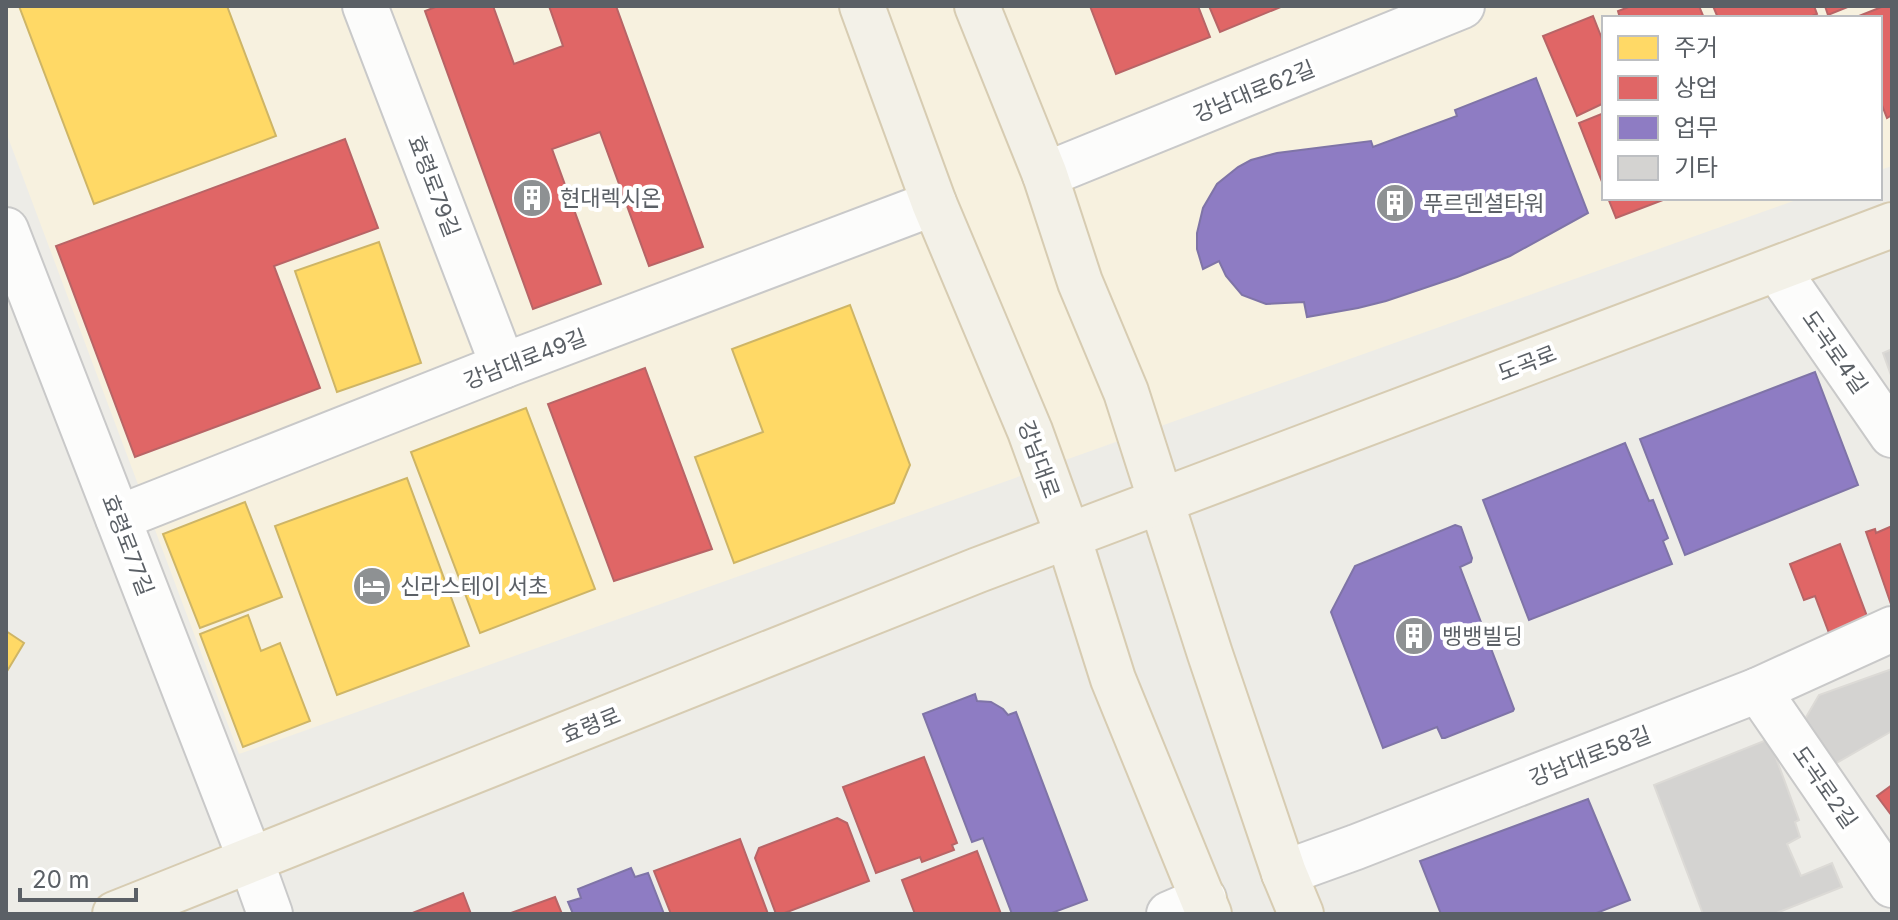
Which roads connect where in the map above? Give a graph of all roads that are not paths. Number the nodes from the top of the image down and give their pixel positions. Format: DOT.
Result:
graph roads {
  1 [pos="365,6"];
  2 [pos="862,6"];
  3 [pos="977,6"];
  4 [pos="1462,6"];
  5 [pos="1045,175"];
  6 [pos="934,203"];
  7 [pos="1892,225"];
  8 [pos="6,230"];
  9 [pos="1777,269"];
  10 [pos="503,366"];
  11 [pos="1892,435"];
  12 [pos="1161,500"];
  13 [pos="118,518"];
  14 [pos="1068,536"];
  15 [pos="1892,629"];
  16 [pos="1758,690"];
  17 [pos="251,861"];
  18 [pos="1284,873"];
  19 [pos="1892,885"];
  20 [pos="1194,909"];
  21 [pos="115,914"];
  22 [pos="270,914"];
  23 [pos="1301,914"];
  1 -- 10 [label="street, 효령로79길"];
  2 -- 6 [label="main road, 강남대로"];
  3 -- 5 [label="main road"];
  4 -- 5 [label="street, 강남대로62길"];
  5 -- 12 [label="main road"];
  6 -- 10 [label="street, 강남대로49길"];
  6 -- 14 [label="main road, 강남대로"];
  7 -- 9 [label="main road, 도곡로"];
  8 -- 13 [label="street, 효령로77길"];
  9 -- 11 [label="street, 도곡로4길"];
  9 -- 12 [label="main road, 도곡로"];
  10 -- 13 [label="street, 강남대로49길"];
  12 -- 14 [label="main road, 도곡로"];
  12 -- 18 [label="main road"];
  13 -- 17 [label="street, 효령로77길"];
  14 -- 17 [label="main road, 효령로"];
  14 -- 20 [label="main road, 강남대로"];
  15 -- 16 [label="street, 강남대로58길"];
  16 -- 18 [label="street, 강남대로58길"];
  16 -- 19 [label="street, 도곡로2길"];
  17 -- 21 [label="main road, 효령로"];
  17 -- 22 [label="street, 효령로77길"];
  18 -- 23 [label="main road"];
}
